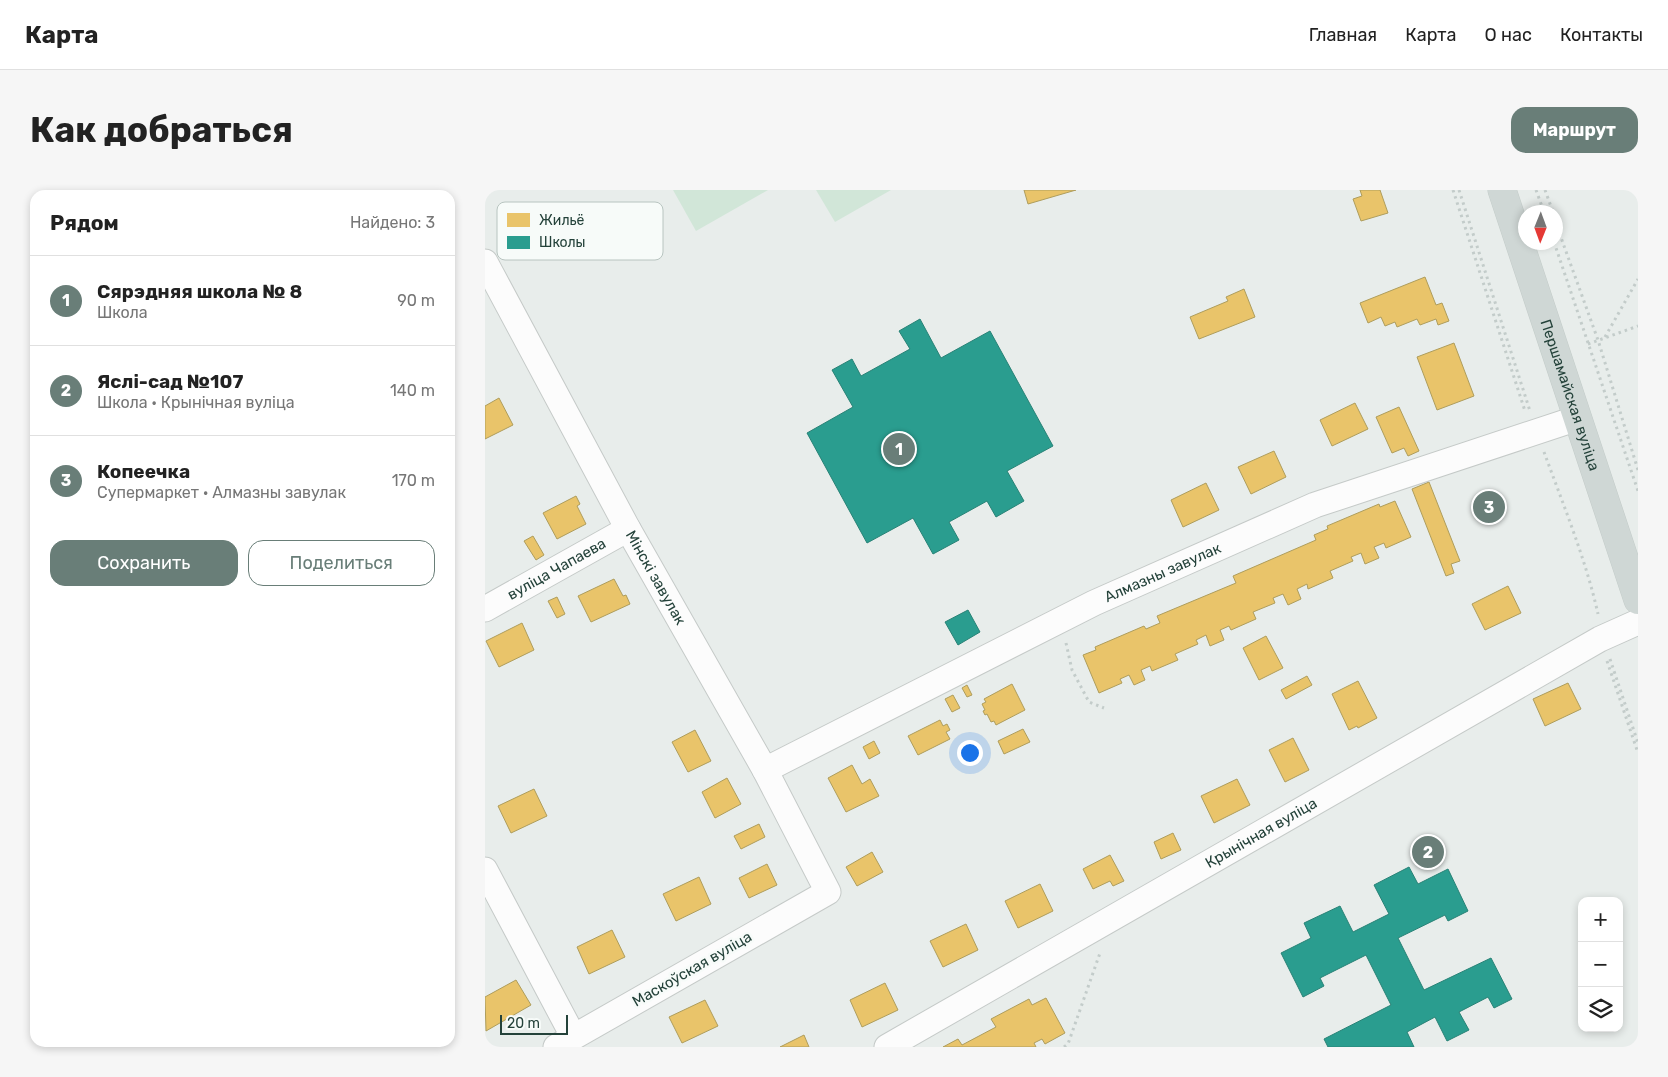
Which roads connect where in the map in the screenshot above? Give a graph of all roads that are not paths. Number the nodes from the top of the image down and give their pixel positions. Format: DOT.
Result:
graph roads {
  1 [pos="1502,190"];
  2 [pos="485,262"];
  3 [pos="1579,418"];
  4 [pos="629,529"];
  5 [pos="1638,600"];
  6 [pos="485,609"];
  7 [pos="1638,622"];
  8 [pos="765,770"];
  9 [pos="485,870"];
  10 [pos="828,892"];
  11 [pos="565,1042"];
  12 [pos="887,1047"];
  1 -- 3 [label="main road, Першамайская вуліца"];
  2 -- 4 [label="street, Мінскі завулак"];
  3 -- 5 [label="main road, Першамайская вуліца"];
  3 -- 8 [label="street, Алмазны завулак"];
  4 -- 6 [label="street, вуліца Чапаева"];
  4 -- 8 [label="street, Мінскі завулак"];
  7 -- 12 [label="street, Крынічная вуліца"];
  8 -- 10 [label="street, Мінскі завулак"];
  9 -- 11 [label="street"];
  10 -- 11 [label="street, Маскоўская вуліца"];
}
